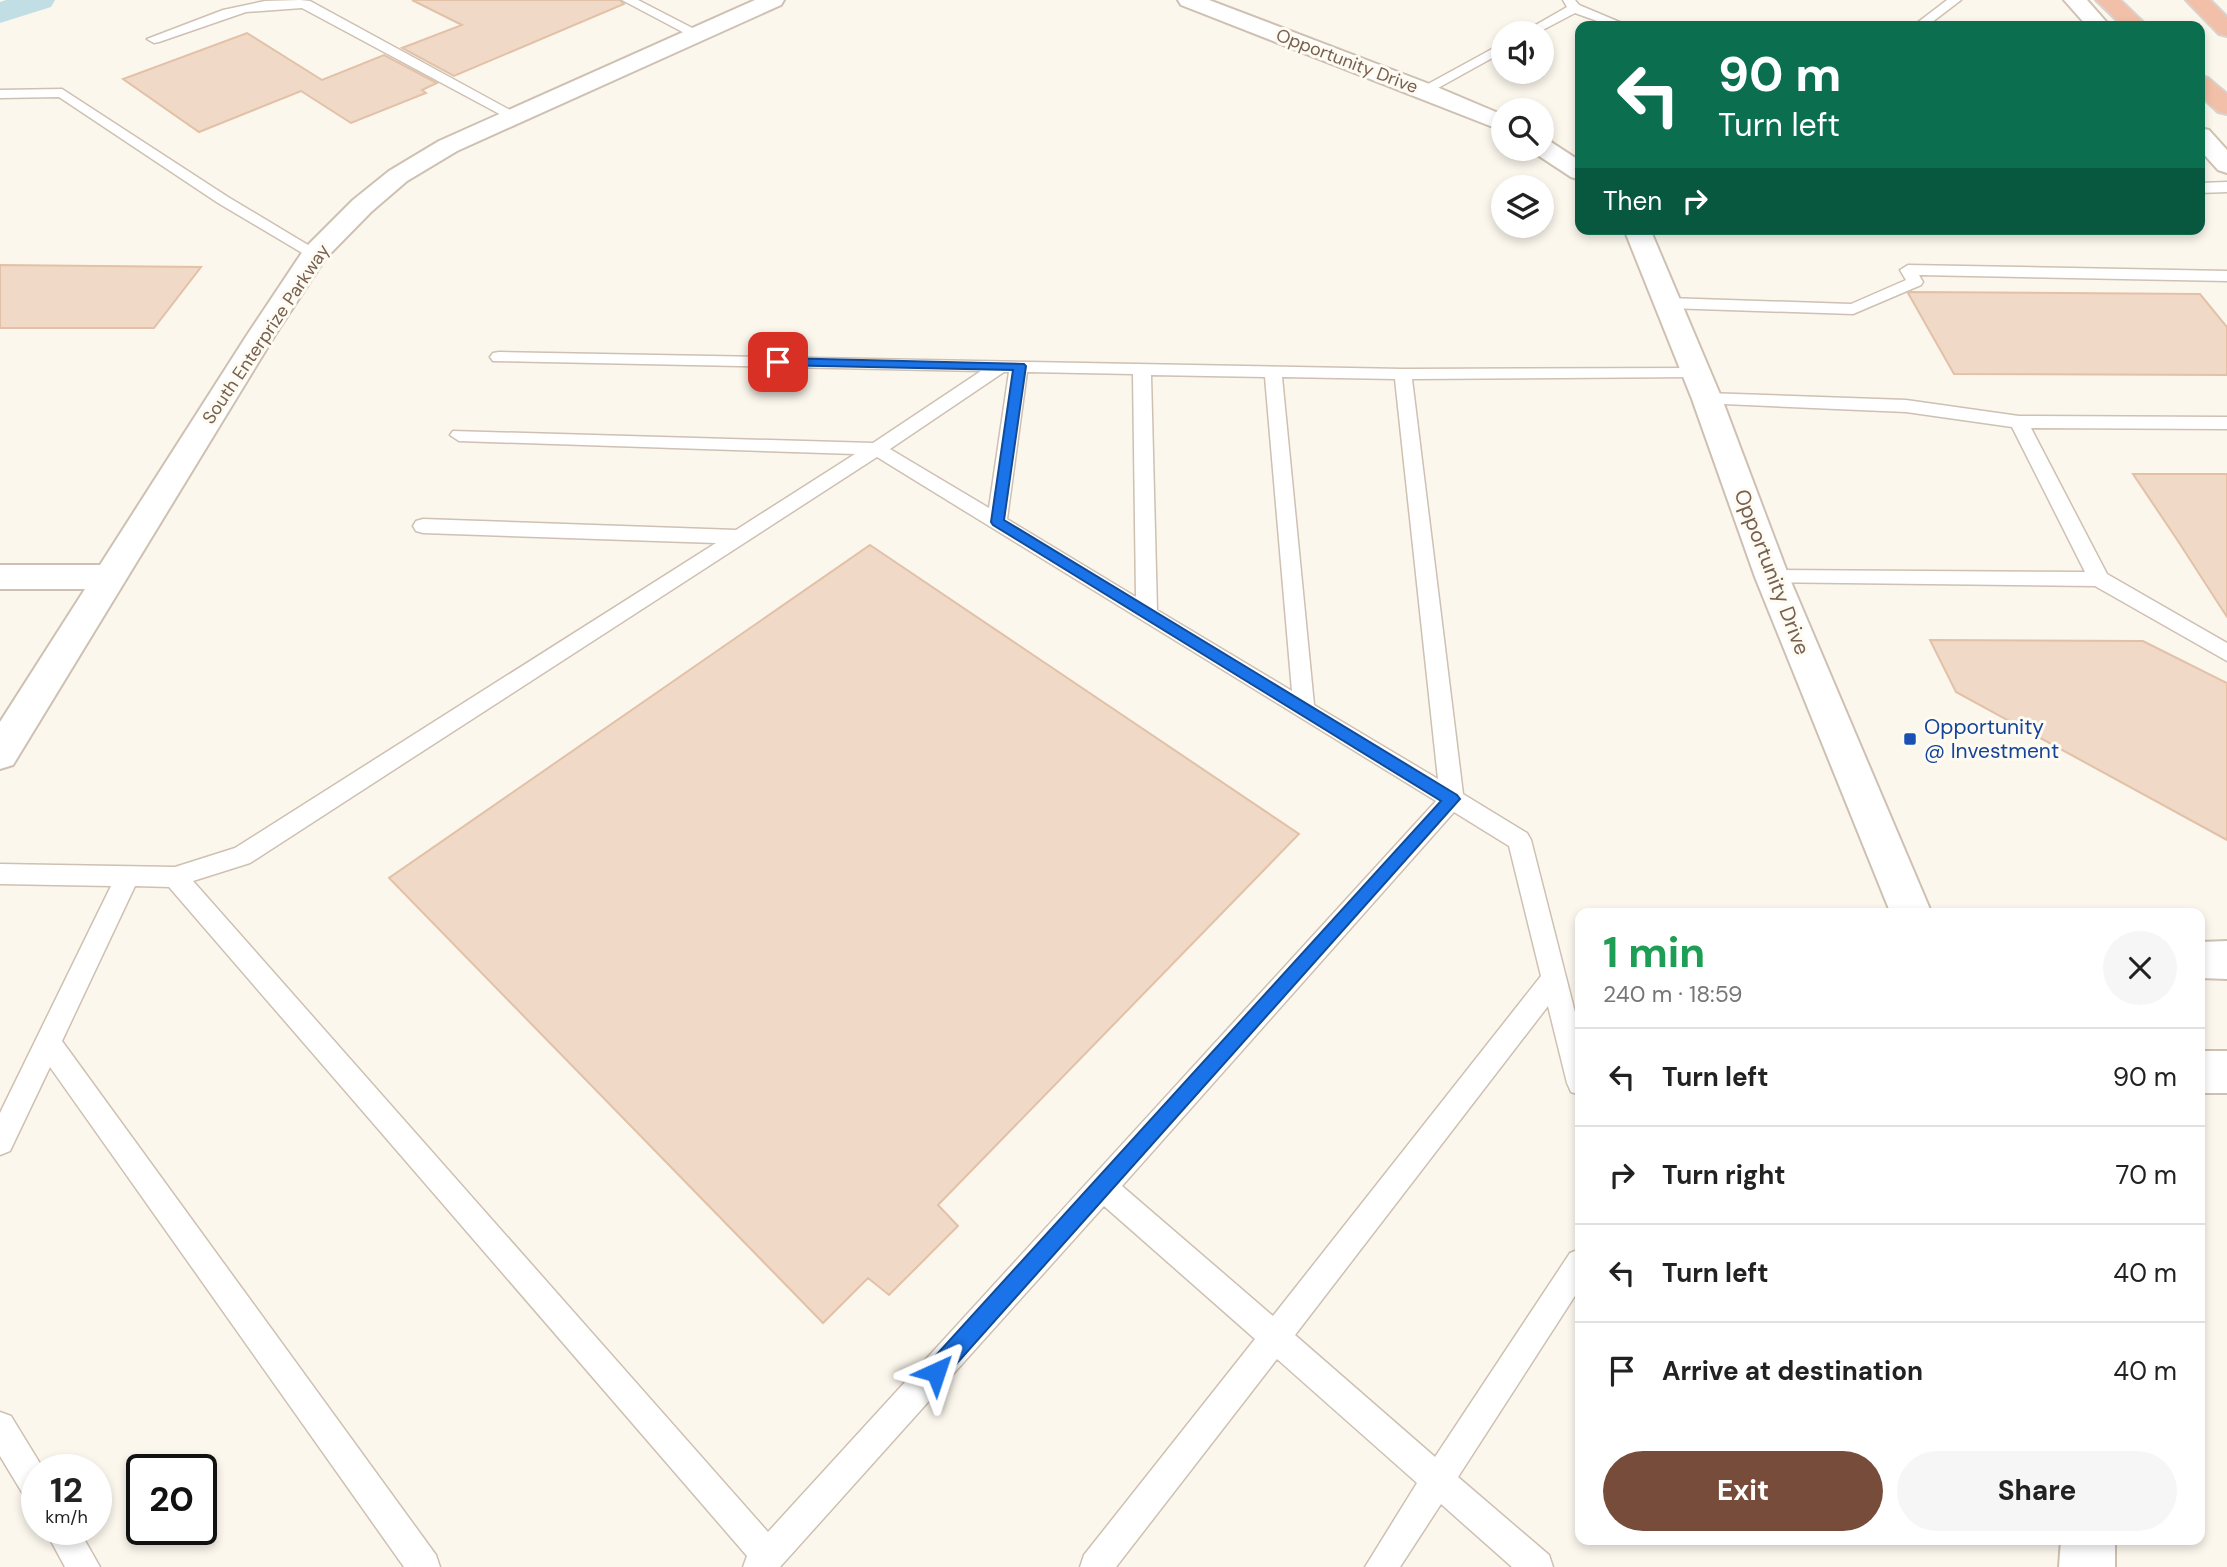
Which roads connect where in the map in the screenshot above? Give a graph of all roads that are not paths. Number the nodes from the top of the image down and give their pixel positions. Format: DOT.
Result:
graph roads {
  1 [pos="628,0"];
  2 [pos="773,0"];
  3 [pos="1189,0"];
  4 [pos="1955,0"];
  5 [pos="2075,0"];
  6 [pos="2107,0"];
  7 [pos="2197,0"];
  8 [pos="1572,4"];
  9 [pos="1546,21"];
  10 [pos="1611,21"];
  11 [pos="1926,21"];
  12 [pos="2094,21"];
  13 [pos="2130,21"];
  14 [pos="2227,29"];
  15 [pos="697,34"];
  16 [pos="154,39"];
  17 [pos="1491,54"];
  18 [pos="2205,87"];
  19 [pos="1424,90"];
  20 [pos="0,94"];
  21 [pos="2227,107"];
  22 [pos="512,115"];
  23 [pos="1491,119"];
  24 [pos="2205,141"];
  25 [pos="1554,155"];
  26 [pos="2227,165"];
  27 [pos="1575,169"];
  28 [pos="2227,187"];
  29 [pos="2205,188"];
  30 [pos="1640,235"];
  31 [pos="315,254"];
  32 [pos="2227,276"];
  33 [pos="1668,303"];
  34 [pos="499,356"];
  35 [pos="1010,366"];
  36 [pos="1142,369"];
  37 [pos="1273,371"];
  38 [pos="1403,374"];
  39 [pos="1701,386"];
  40 [pos="2019,422"];
  41 [pos="2227,423"];
  42 [pos="459,435"];
  43 [pos="877,449"];
  44 [pos="997,522"];
  45 [pos="423,526"];
  46 [pos="740,537"];
  47 [pos="0,577"];
  48 [pos="111,577"];
  49 [pos="1772,577"];
  50 [pos="2099,579"];
  51 [pos="1147,613"];
  52 [pos="2227,653"];
  53 [pos="1304,709"];
  54 [pos="0,754"];
  55 [pos="1452,799"];
  56 [pos="0,874"];
  57 [pos="128,876"];
  58 [pos="175,877"];
  59 [pos="1910,908"];
  60 [pos="2205,960"];
  61 [pos="2227,960"];
  62 [pos="1554,978"];
  63 [pos="48,1043"];
  64 [pos="1575,1063"];
  65 [pos="2205,1072"];
  66 [pos="2227,1072"];
  67 [pos="0,1142"];
  68 [pos="1103,1188"];
  69 [pos="1575,1271"];
  70 [pos="1276,1339"];
  71 [pos="0,1427"];
  72 [pos="21,1462"];
  73 [pos="1439,1481"];
  74 [pos="70,1545"];
  75 [pos="2088,1545"];
  76 [pos="763,1561"];
  77 [pos="84,1567"];
  78 [pos="424,1567"];
  79 [pos="1096,1567"];
  80 [pos="1381,1567"];
  81 [pos="1537,1567"];
  82 [pos="2087,1567"];
  1 -- 15 [label="lane"];
  2 -- 15 [label="street, South Enterprize Parkway"];
  3 -- 19 [label="street, Opportunity Drive"];
  4 -- 11 [label="lane"];
  5 -- 12 [label="street"];
  6 -- 13 [label="highway"];
  7 -- 14 [label="highway"];
  8 -- 9 [label="lane"];
  8 -- 10 [label="lane"];
  15 -- 22 [label="street, South Enterprize Parkway"];
  16 -- 22 [label="lane"];
  17 -- 19 [label="lane"];
  18 -- 21 [label="highway"];
  19 -- 23 [label="street, Opportunity Drive"];
  20 -- 31 [label="lane"];
  22 -- 31 [label="street, South Enterprize Parkway"];
  24 -- 26 [label="street"];
  25 -- 27 [label="street"];
  28 -- 29 [label="lane"];
  30 -- 33 [label="street, Opportunity Drive"];
  31 -- 48 [label="street, South Enterprize Parkway"];
  32 -- 33 [label="lane"];
  33 -- 39 [label="street, Opportunity Drive"];
  34 -- 35 [label="lane"];
  35 -- 36 [label="lane"];
  35 -- 43 [label="lane"];
  35 -- 44 [label="lane"];
  36 -- 37 [label="lane"];
  36 -- 51 [label="lane"];
  37 -- 38 [label="lane"];
  37 -- 53 [label="lane"];
  38 -- 39 [label="lane"];
  38 -- 55 [label="lane"];
  39 -- 40 [label="lane"];
  39 -- 49 [label="street, Opportunity Drive"];
  40 -- 41 [label="lane"];
  40 -- 50 [label="lane"];
  42 -- 43 [label="lane"];
  43 -- 44 [label="lane"];
  43 -- 46 [label="lane"];
  44 -- 51 [label="lane"];
  45 -- 46 [label="lane"];
  46 -- 58 [label="lane"];
  47 -- 48 [label="street"];
  48 -- 54 [label="street, South Enterprize Parkway"];
  49 -- 50 [label="lane"];
  49 -- 59 [label="street, Opportunity Drive"];
  50 -- 52 [label="lane"];
  51 -- 53 [label="lane"];
  53 -- 55 [label="lane"];
  55 -- 62 [label="lane"];
  55 -- 68 [label="lane"];
  56 -- 57 [label="lane"];
  57 -- 58 [label="lane"];
  57 -- 63 [label="lane"];
  58 -- 76 [label="lane"];
  60 -- 61 [label="street"];
  62 -- 64 [label="lane"];
  62 -- 70 [label="lane"];
  63 -- 67 [label="lane"];
  63 -- 78 [label="lane"];
  65 -- 66 [label="street"];
  68 -- 70 [label="lane"];
  68 -- 76 [label="lane"];
  69 -- 73 [label="lane"];
  70 -- 73 [label="lane"];
  70 -- 79 [label="lane"];
  71 -- 72 [label="lane"];
  73 -- 80 [label="lane"];
  73 -- 81 [label="lane"];
  74 -- 77 [label="lane"];
  75 -- 82 [label="street"];
}
